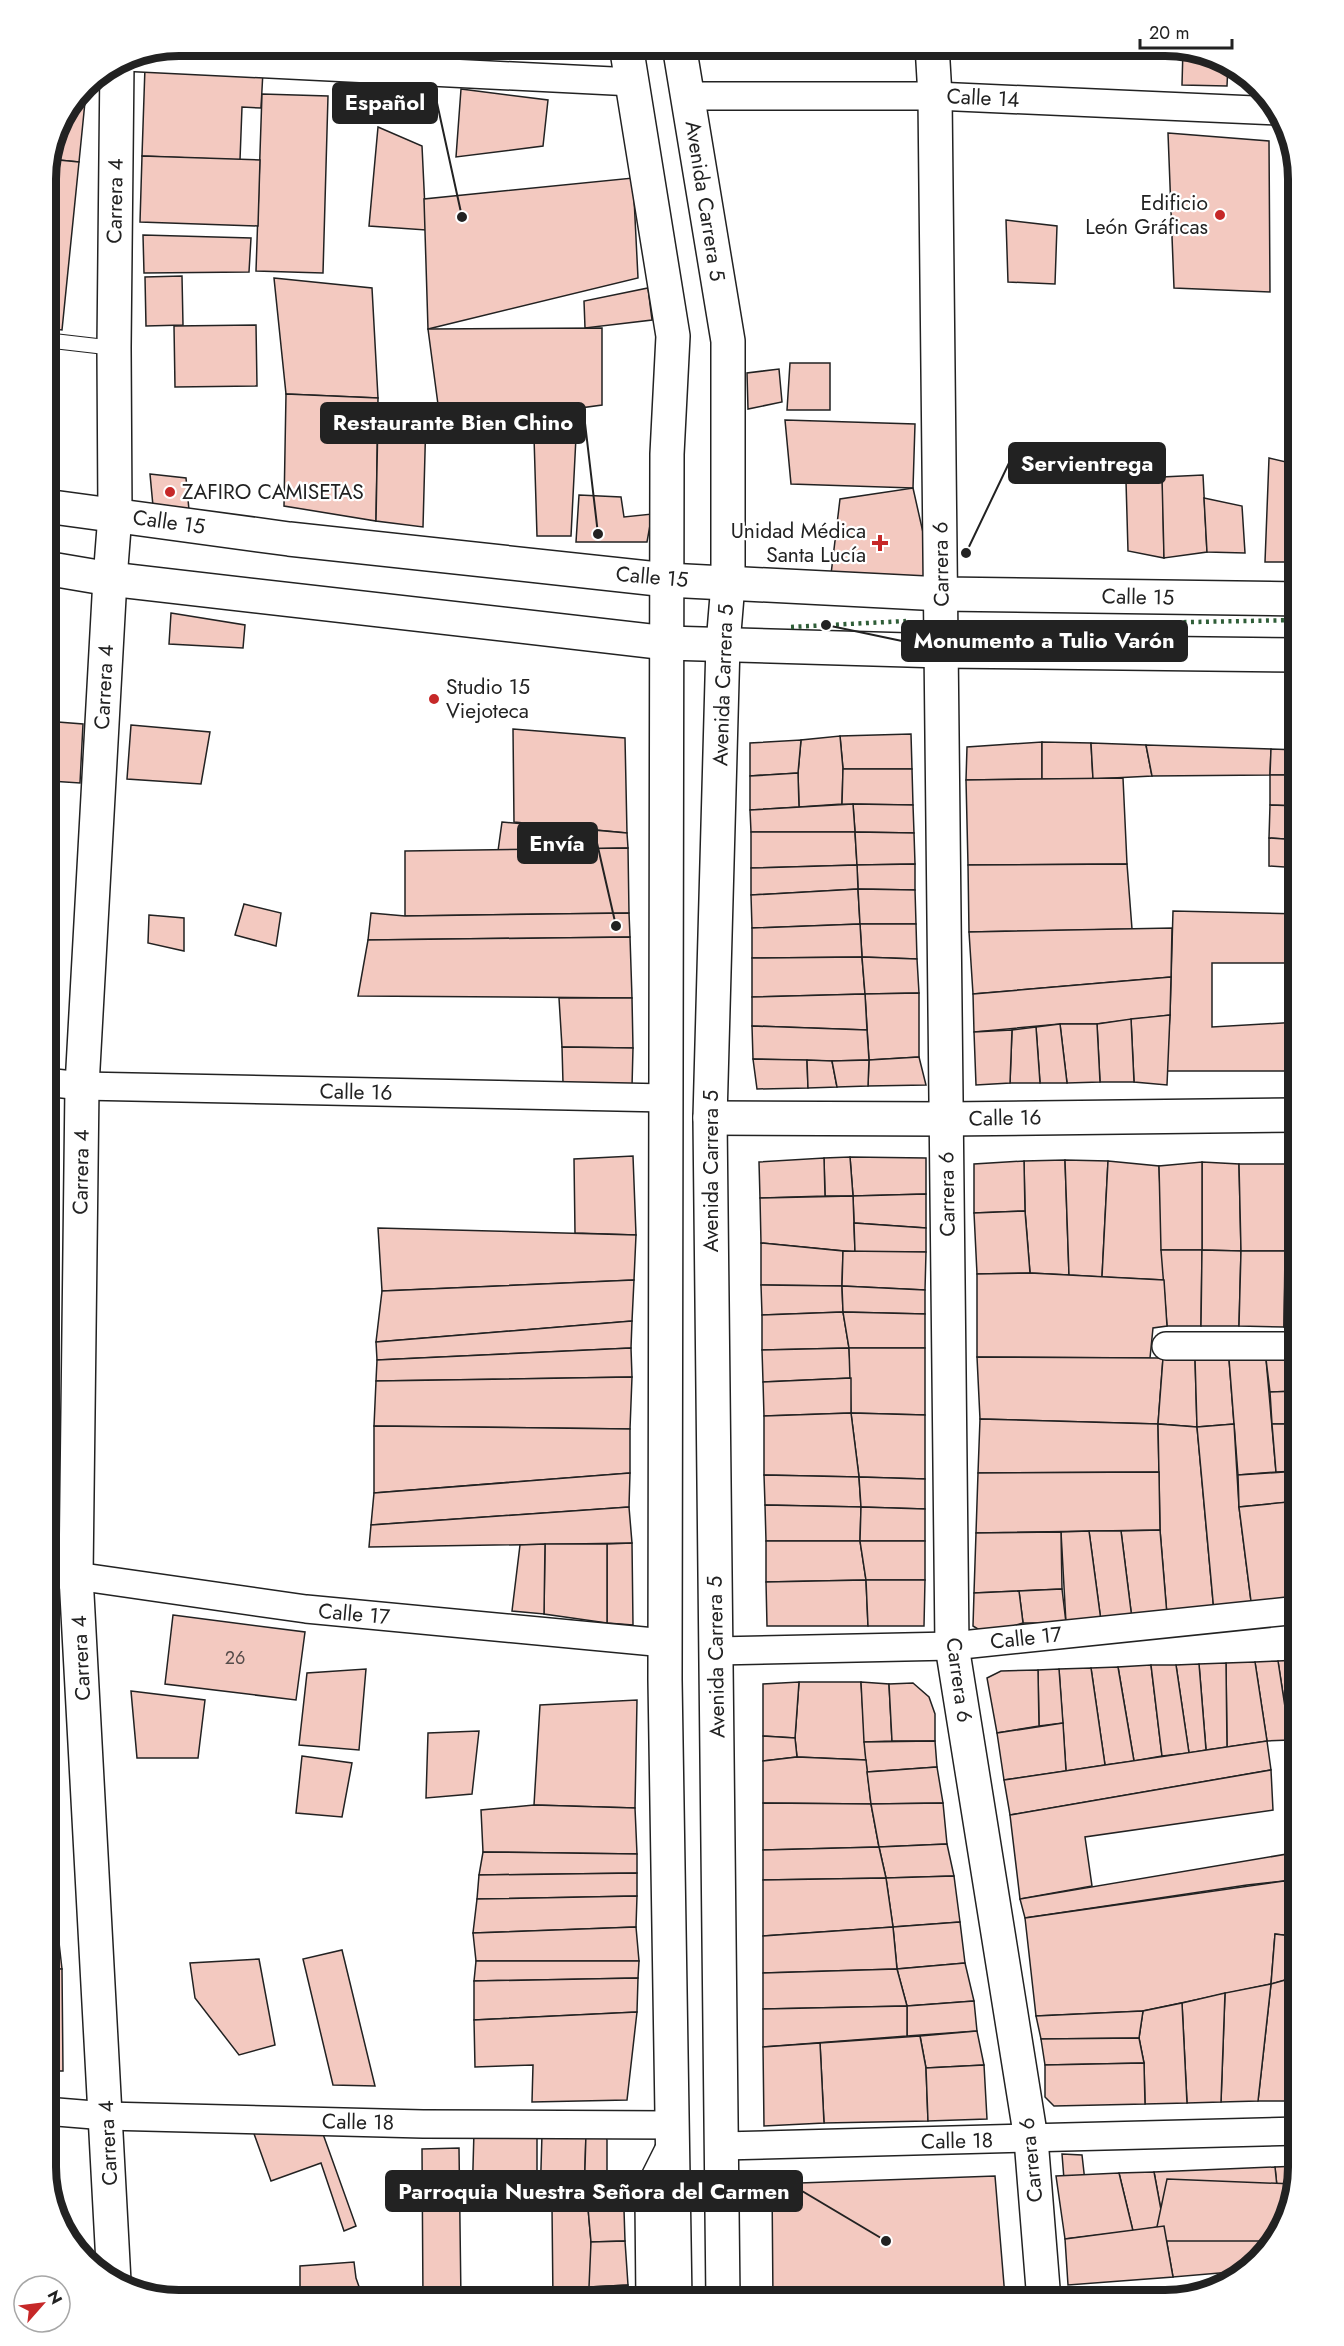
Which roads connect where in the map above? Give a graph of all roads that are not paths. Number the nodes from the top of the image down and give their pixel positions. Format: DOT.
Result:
graph roads {
  1 [pos="628,56"];
  2 [pos="681,56"];
  3 [pos="933,56"];
  4 [pos="153,58"];
  5 [pos="117,72"];
  6 [pos="633,82"];
  7 [pos="688,96"];
  8 [pos="935,96"];
  9 [pos="1268,111"];
  10 [pos="56,341"];
  11 [pos="114,348"];
  12 [pos="56,507"];
  13 [pos="115,515"];
  14 [pos="56,570"];
  15 [pos="110,579"];
  16 [pos="667,580"];
  17 [pos="728,584"];
  18 [pos="942,594"];
  19 [pos="1288,599"];
  20 [pos="668,643"];
  21 [pos="723,644"];
  22 [pos="942,651"];
  23 [pos="1288,655"];
  24 [pos="56,1083"];
  25 [pos="82,1086"];
  26 [pos="666,1098"];
  27 [pos="1288,1115"];
  28 [pos="710,1118"];
  29 [pos="946,1119"];
  30 [pos="1166,1346"];
  31 [pos="1288,1346"];
  32 [pos="61,1575"];
  33 [pos="1288,1611"];
  34 [pos="665,1643"];
  35 [pos="952,1646"];
  36 [pos="716,1651"];
  37 [pos="56,2112"];
  38 [pos="106,2116"];
  39 [pos="1288,2131"];
  40 [pos="671,2139"];
  41 [pos="1031,2139"];
  42 [pos="722,2146"];
  43 [pos="114,2272"];
  44 [pos="652,2290"];
  45 [pos="675,2290"];
  46 [pos="723,2290"];
  47 [pos="1043,2290"];
  1 -- 6 [label="main road"];
  2 -- 7 [label="main road, Avenida Carrera 5"];
  3 -- 8 [label="main road, Carrera 6"];
  4 -- 6 [label="street"];
  5 -- 11 [label="main road, Carrera 4"];
  6 -- 16 [label="main road"];
  7 -- 8 [label="street, Calle 14"];
  7 -- 17 [label="main road, Avenida Carrera 5"];
  8 -- 9 [label="street, Calle 14"];
  8 -- 18 [label="main road, Carrera 6"];
  10 -- 11 [label="lane"];
  11 -- 13 [label="main road, Carrera 4"];
  12 -- 13 [label="main road, Calle 15"];
  13 -- 15 [label="main road, Carrera 4"];
  13 -- 16 [label="main road, Calle 15"];
  14 -- 15 [label="main road"];
  15 -- 20 [label="main road"];
  15 -- 25 [label="main road, Carrera 4"];
  16 -- 17 [label="main road, Calle 15"];
  16 -- 20 [label="main road"];
  17 -- 18 [label="main road, Calle 15"];
  17 -- 21 [label="main road, Avenida Carrera 5"];
  18 -- 19 [label="main road, Calle 15"];
  18 -- 22 [label="main road, Carrera 6"];
  20 -- 21 [label="main road"];
  20 -- 26 [label="main road"];
  21 -- 22 [label="main road"];
  21 -- 28 [label="main road, Avenida Carrera 5"];
  22 -- 23 [label="main road"];
  22 -- 29 [label="main road, Carrera 6"];
  24 -- 25 [label="street, Calle 16"];
  25 -- 26 [label="street, Calle 16"];
  25 -- 32 [label="main road, Carrera 4"];
  26 -- 34 [label="main road"];
  27 -- 29 [label="main road, Calle 16"];
  28 -- 29 [label="main road, Calle 16"];
  28 -- 36 [label="main road, Avenida Carrera 5"];
  29 -- 35 [label="main road, Carrera 6"];
  30 -- 31 [label="street"];
  32 -- 34 [label="street, Calle 17"];
  32 -- 38 [label="main road, Carrera 4"];
  33 -- 35 [label="street, Calle 17"];
  34 -- 40 [label="main road"];
  35 -- 36 [label="street, Calle 17"];
  35 -- 41 [label="main road, Carrera 6"];
  36 -- 42 [label="main road, Avenida Carrera 5"];
  37 -- 38 [label="street, Calle 18"];
  38 -- 40 [label="street, Calle 18"];
  38 -- 43 [label="main road, Carrera 4"];
  39 -- 41 [label="street, Calle 18"];
  40 -- 44 [label="main road"];
  40 -- 45 [label="main road"];
  41 -- 42 [label="street, Calle 18"];
  41 -- 47 [label="main road, Carrera 6"];
  42 -- 46 [label="main road, Avenida Carrera 5"];
}
